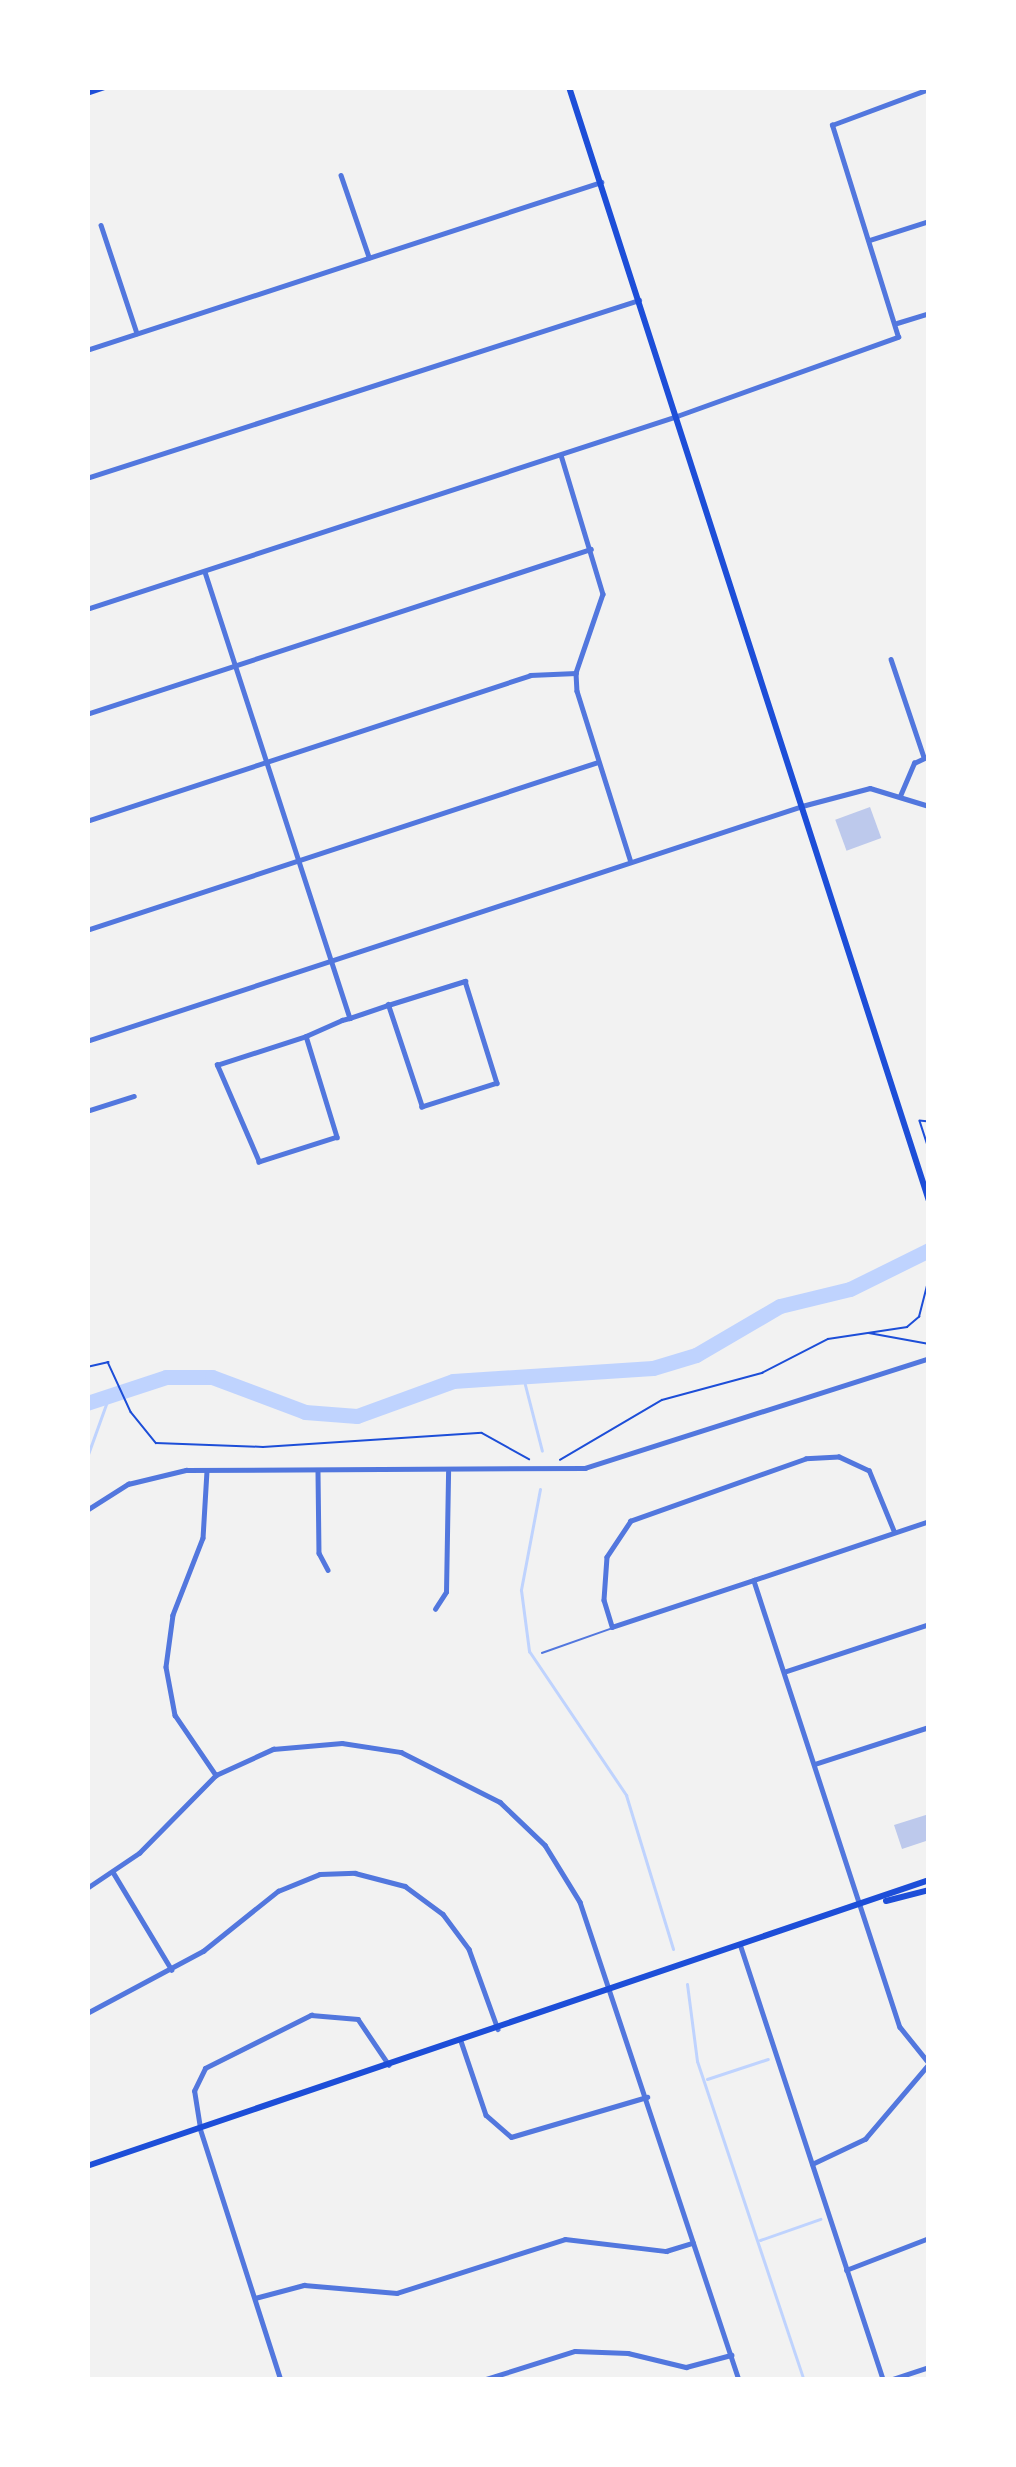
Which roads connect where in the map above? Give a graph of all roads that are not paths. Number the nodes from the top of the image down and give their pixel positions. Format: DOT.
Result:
graph roads {
  1 [pos="104,87"];
  2 [pos="569,87"];
  3 [pos="929,88"];
  4 [pos="87,93"];
  5 [pos="341,175"];
  6 [pos="601,182"];
  7 [pos="929,221"];
  8 [pos="101,225"];
  9 [pos="870,240"];
  10 [pos="370,257"];
  11 [pos="639,300"];
  12 [pos="929,313"];
  13 [pos="897,323"];
  14 [pos="137,334"];
  15 [pos="87,350"];
  16 [pos="677,416"];
  17 [pos="561,455"];
  18 [pos="87,478"];
  19 [pos="591,549"];
  20 [pos="205,570"];
  21 [pos="87,609"];
  22 [pos="891,659"];
  23 [pos="235,665"];
  24 [pos="576,673"];
  25 [pos="87,714"];
  26 [pos="926,757"];
  27 [pos="267,761"];
  28 [pos="598,762"];
  29 [pos="900,796"];
  30 [pos="802,806"];
  31 [pos="929,806"];
  32 [pos="87,820"];
  33 [pos="299,860"];
  34 [pos="631,863"];
  35 [pos="87,930"];
  36 [pos="332,961"];
  37 [pos="388,1005"];
  38 [pos="350,1018"];
  39 [pos="306,1036"];
  40 [pos="87,1041"];
  41 [pos="134,1096"];
  42 [pos="87,1111"];
  43 [pos="929,1201"];
  44 [pos="929,1358"];
  45 [pos="207,1469"];
  46 [pos="318,1472"];
  47 [pos="448,1472"];
  48 [pos="87,1510"];
  49 [pos="929,1521"];
  50 [pos="895,1532"];
  51 [pos="328,1570"];
  52 [pos="754,1580"];
  53 [pos="435,1609"];
  54 [pos="929,1624"];
  55 [pos="612,1627"];
  56 [pos="542,1652"];
  57 [pos="784,1672"];
  58 [pos="929,1727"];
  59 [pos="814,1765"];
  60 [pos="216,1775"];
  61 [pos="113,1872"];
  62 [pos="929,1880"];
  63 [pos="87,1888"];
  64 [pos="929,1890"];
  65 [pos="859,1908"];
  66 [pos="741,1947"];
  67 [pos="172,1970"];
  68 [pos="612,1992"];
  69 [pos="87,2013"];
  70 [pos="498,2029"];
  71 [pos="461,2041"];
  72 [pos="929,2064"];
  73 [pos="390,2065"];
  74 [pos="647,2097"];
  75 [pos="200,2128"];
  76 [pos="812,2164"];
  77 [pos="87,2166"];
  78 [pos="929,2238"];
  79 [pos="694,2243"];
  80 [pos="846,2270"];
  81 [pos="256,2298"];
  82 [pos="731,2355"];
  83 [pos="929,2367"];
  84 [pos="281,2380"];
  85 [pos="483,2380"];
  86 [pos="739,2380"];
  87 [pos="886,2380"];
  1 -- 4 [label="main road"];
  2 -- 6 [label="main road"];
  3 -- 9 [label="street"];
  5 -- 10 [label="street"];
  6 -- 10 [label="street"];
  6 -- 11 [label="main road"];
  7 -- 9 [label="street"];
  8 -- 14 [label="street"];
  9 -- 13 [label="street"];
  10 -- 14 [label="street"];
  11 -- 16 [label="main road"];
  11 -- 18 [label="street"];
  12 -- 13 [label="street"];
  13 -- 16 [label="street"];
  14 -- 15 [label="street"];
  16 -- 17 [label="street"];
  16 -- 30 [label="main road"];
  17 -- 19 [label="street"];
  17 -- 20 [label="street"];
  19 -- 23 [label="street"];
  19 -- 24 [label="street"];
  20 -- 21 [label="street"];
  20 -- 23 [label="street"];
  22 -- 26 [label="street"];
  23 -- 25 [label="street"];
  23 -- 27 [label="street"];
  24 -- 27 [label="street"];
  24 -- 28 [label="street"];
  26 -- 29 [label="street"];
  27 -- 32 [label="street"];
  27 -- 33 [label="street"];
  28 -- 33 [label="street"];
  28 -- 34 [label="street"];
  29 -- 30 [label="street"];
  29 -- 31 [label="street"];
  30 -- 34 [label="street"];
  30 -- 43 [label="main road"];
  33 -- 35 [label="street"];
  33 -- 36 [label="street"];
  34 -- 36 [label="street"];
  36 -- 38 [label="street"];
  36 -- 40 [label="street"];
  37 -- 37 [label="street"];
  37 -- 38 [label="street"];
  38 -- 39 [label="street"];
  39 -- 39 [label="street"];
  41 -- 42 [label="street"];
  44 -- 47 [label="street"];
  45 -- 46 [label="street"];
  45 -- 48 [label="street"];
  45 -- 60 [label="street"];
  46 -- 47 [label="street"];
  46 -- 51 [label="street"];
  47 -- 53 [label="street"];
  49 -- 50 [label="street"];
  50 -- 52 [label="street"];
  50 -- 55 [label="street"];
  52 -- 55 [label="street"];
  52 -- 57 [label="street"];
  54 -- 57 [label="street"];
  55 -- 56 [label="lane"];
  57 -- 59 [label="street"];
  58 -- 59 [label="street"];
  59 -- 65 [label="street"];
  60 -- 61 [label="street"];
  60 -- 68 [label="street"];
  61 -- 63 [label="street"];
  61 -- 67 [label="street"];
  62 -- 65 [label="main road"];
  64 -- 65 [label="main road"];
  65 -- 66 [label="main road"];
  65 -- 72 [label="street"];
  66 -- 68 [label="main road"];
  66 -- 76 [label="street"];
  67 -- 69 [label="street"];
  67 -- 70 [label="street"];
  68 -- 70 [label="main road"];
  68 -- 74 [label="street"];
  70 -- 71 [label="main road"];
  71 -- 73 [label="main road"];
  71 -- 74 [label="street"];
  72 -- 76 [label="street"];
  73 -- 75 [label="main road"];
  73 -- 75 [label="street"];
  74 -- 79 [label="street"];
  75 -- 77 [label="main road"];
  75 -- 81 [label="street"];
  76 -- 80 [label="street"];
  78 -- 80 [label="street"];
  79 -- 81 [label="street"];
  79 -- 82 [label="street"];
  80 -- 87 [label="street"];
  81 -- 84 [label="street"];
  82 -- 85 [label="street"];
  82 -- 86 [label="street"];
  83 -- 87 [label="street"];
}
